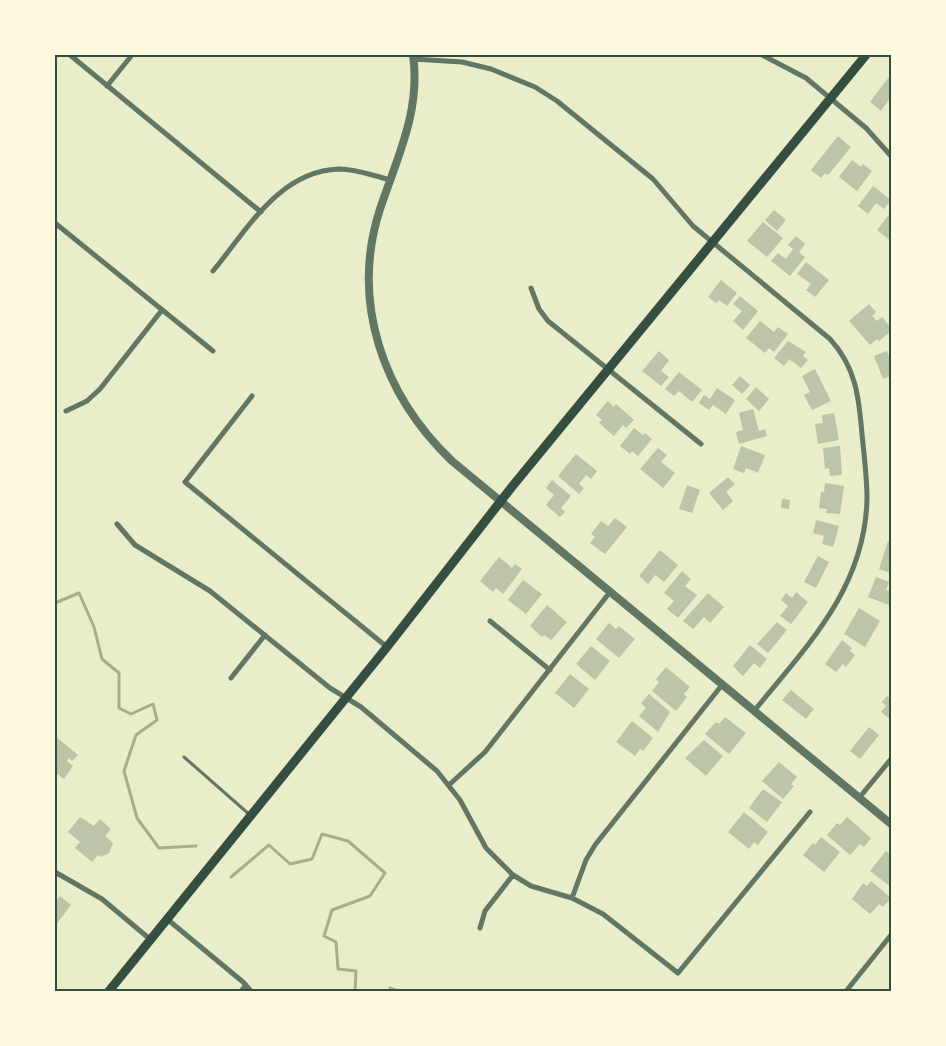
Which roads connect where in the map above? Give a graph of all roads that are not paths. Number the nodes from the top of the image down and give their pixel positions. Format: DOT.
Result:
graph roads {
  1 [pos="70,55"];
  2 [pos="132,55"];
  3 [pos="762,55"];
  4 [pos="866,55"];
  5 [pos="413,57"];
  6 [pos="107,86"];
  7 [pos="831,98"];
  8 [pos="891,156"];
  9 [pos="391,180"];
  10 [pos="261,212"];
  11 [pos="55,223"];
  12 [pos="712,242"];
  13 [pos="213,271"];
  14 [pos="531,288"];
  15 [pos="162,310"];
  16 [pos="213,351"];
  17 [pos="608,369"];
  18 [pos="252,396"];
  19 [pos="66,411"];
  20 [pos="701,444"];
  21 [pos="500,501"];
  22 [pos="117,524"];
  23 [pos="610,592"];
  24 [pos="490,621"];
  25 [pos="265,635"];
  26 [pos="387,647"];
  27 [pos="550,670"];
  28 [pos="231,678"];
  29 [pos="722,685"];
  30 [pos="345,698"];
  31 [pos="754,711"];
  32 [pos="184,757"];
  33 [pos="891,759"];
  34 [pos="450,784"];
  35 [pos="859,798"];
  36 [pos="810,812"];
  37 [pos="250,816"];
  38 [pos="891,824"];
  39 [pos="55,872"];
  40 [pos="513,875"];
  41 [pos="572,898"];
  42 [pos="167,919"];
  43 [pos="480,928"];
  44 [pos="891,935"];
  45 [pos="151,940"];
  46 [pos="246,985"];
  47 [pos="847,990"];
  48 [pos="109,991"];
  49 [pos="241,991"];
  50 [pos="251,991"];
  1 -- 6 [label="street"];
  2 -- 6 [label="street"];
  3 -- 7 [label="street"];
  4 -- 7 [label="main road"];
  5 -- 9 [label="street"];
  5 -- 12 [label="street"];
  6 -- 10 [label="street"];
  7 -- 8 [label="street"];
  7 -- 12 [label="main road"];
  9 -- 10 [label="street"];
  9 -- 21 [label="street"];
  10 -- 13 [label="street"];
  11 -- 15 [label="street"];
  12 -- 17 [label="main road"];
  12 -- 31 [label="street"];
  14 -- 17 [label="street"];
  15 -- 16 [label="street"];
  15 -- 19 [label="street"];
  17 -- 20 [label="street"];
  17 -- 21 [label="main road"];
  18 -- 26 [label="street"];
  21 -- 23 [label="street"];
  21 -- 26 [label="main road"];
  22 -- 25 [label="street"];
  23 -- 27 [label="street"];
  23 -- 29 [label="street"];
  24 -- 27 [label="street"];
  25 -- 28 [label="street"];
  25 -- 30 [label="street"];
  26 -- 30 [label="main road"];
  27 -- 34 [label="street"];
  29 -- 31 [label="street"];
  29 -- 41 [label="street"];
  30 -- 34 [label="street"];
  30 -- 37 [label="main road"];
  31 -- 35 [label="street"];
  32 -- 37 [label="lane"];
  33 -- 35 [label="street"];
  34 -- 40 [label="street"];
  35 -- 38 [label="street"];
  36 -- 41 [label="street"];
  37 -- 42 [label="main road"];
  39 -- 45 [label="street"];
  40 -- 41 [label="street"];
  40 -- 43 [label="street"];
  42 -- 45 [label="main road"];
  42 -- 46 [label="street"];
  44 -- 47 [label="street"];
  45 -- 48 [label="main road"];
  46 -- 49 [label="street"];
  46 -- 50 [label="street"];
}
